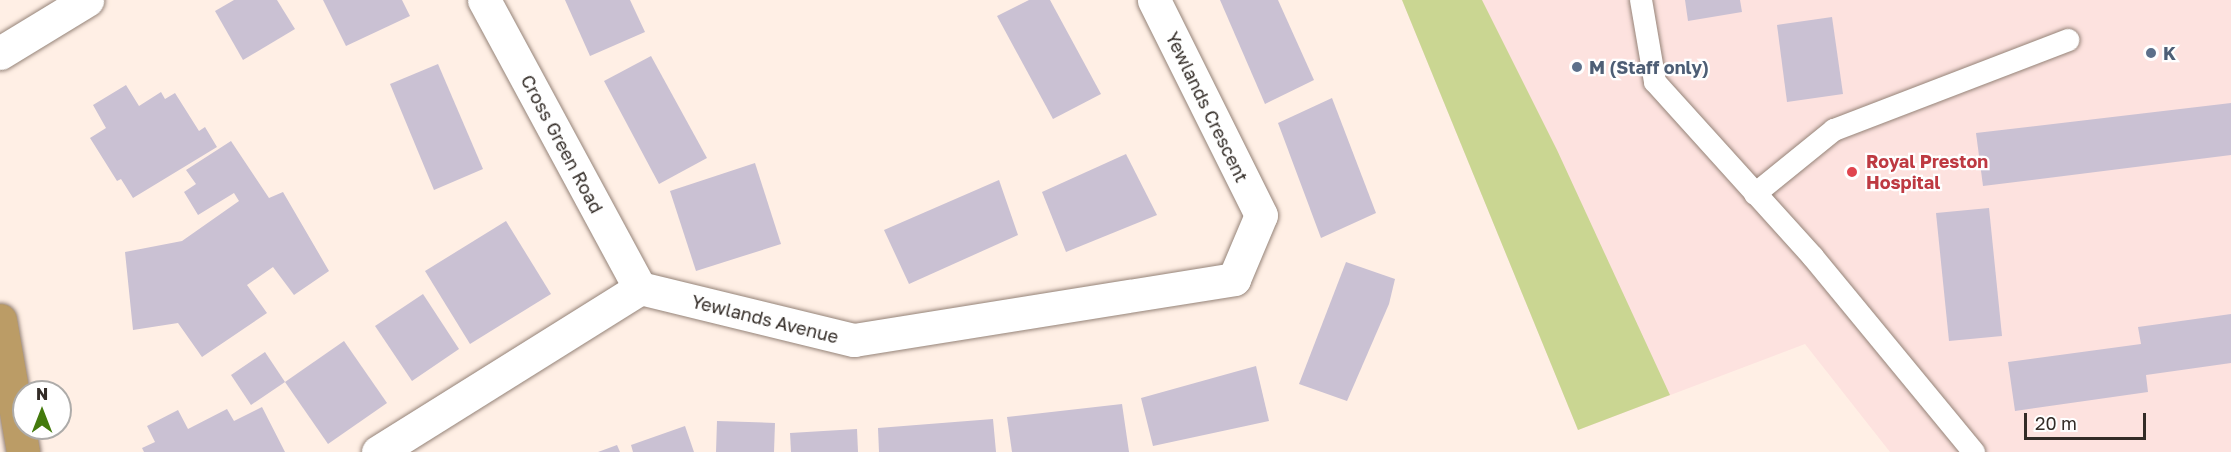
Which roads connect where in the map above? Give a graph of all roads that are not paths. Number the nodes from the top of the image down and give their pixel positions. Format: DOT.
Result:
graph roads {
  1 [pos="87,0"];
  2 [pos="484,0"];
  3 [pos="1154,0"];
  4 [pos="1641,0"];
  5 [pos="2068,40"];
  6 [pos="0,53"];
  7 [pos="1755,194"];
  8 [pos="1261,215"];
  9 [pos="640,288"];
  10 [pos="0,320"];
  11 [pos="23,452"];
  12 [pos="378,452"];
  13 [pos="1974,452"];
  1 -- 6 [label="street"];
  2 -- 9 [label="street, Cross Green Road"];
  3 -- 8 [label="street, Yewlands Crescent"];
  4 -- 7 [label="lane"];
  5 -- 7 [label="lane"];
  7 -- 13 [label="lane"];
  8 -- 9 [label="street, Yewlands Avenue"];
  9 -- 12 [label="street"];
  10 -- 11 [label="highway"];
}
